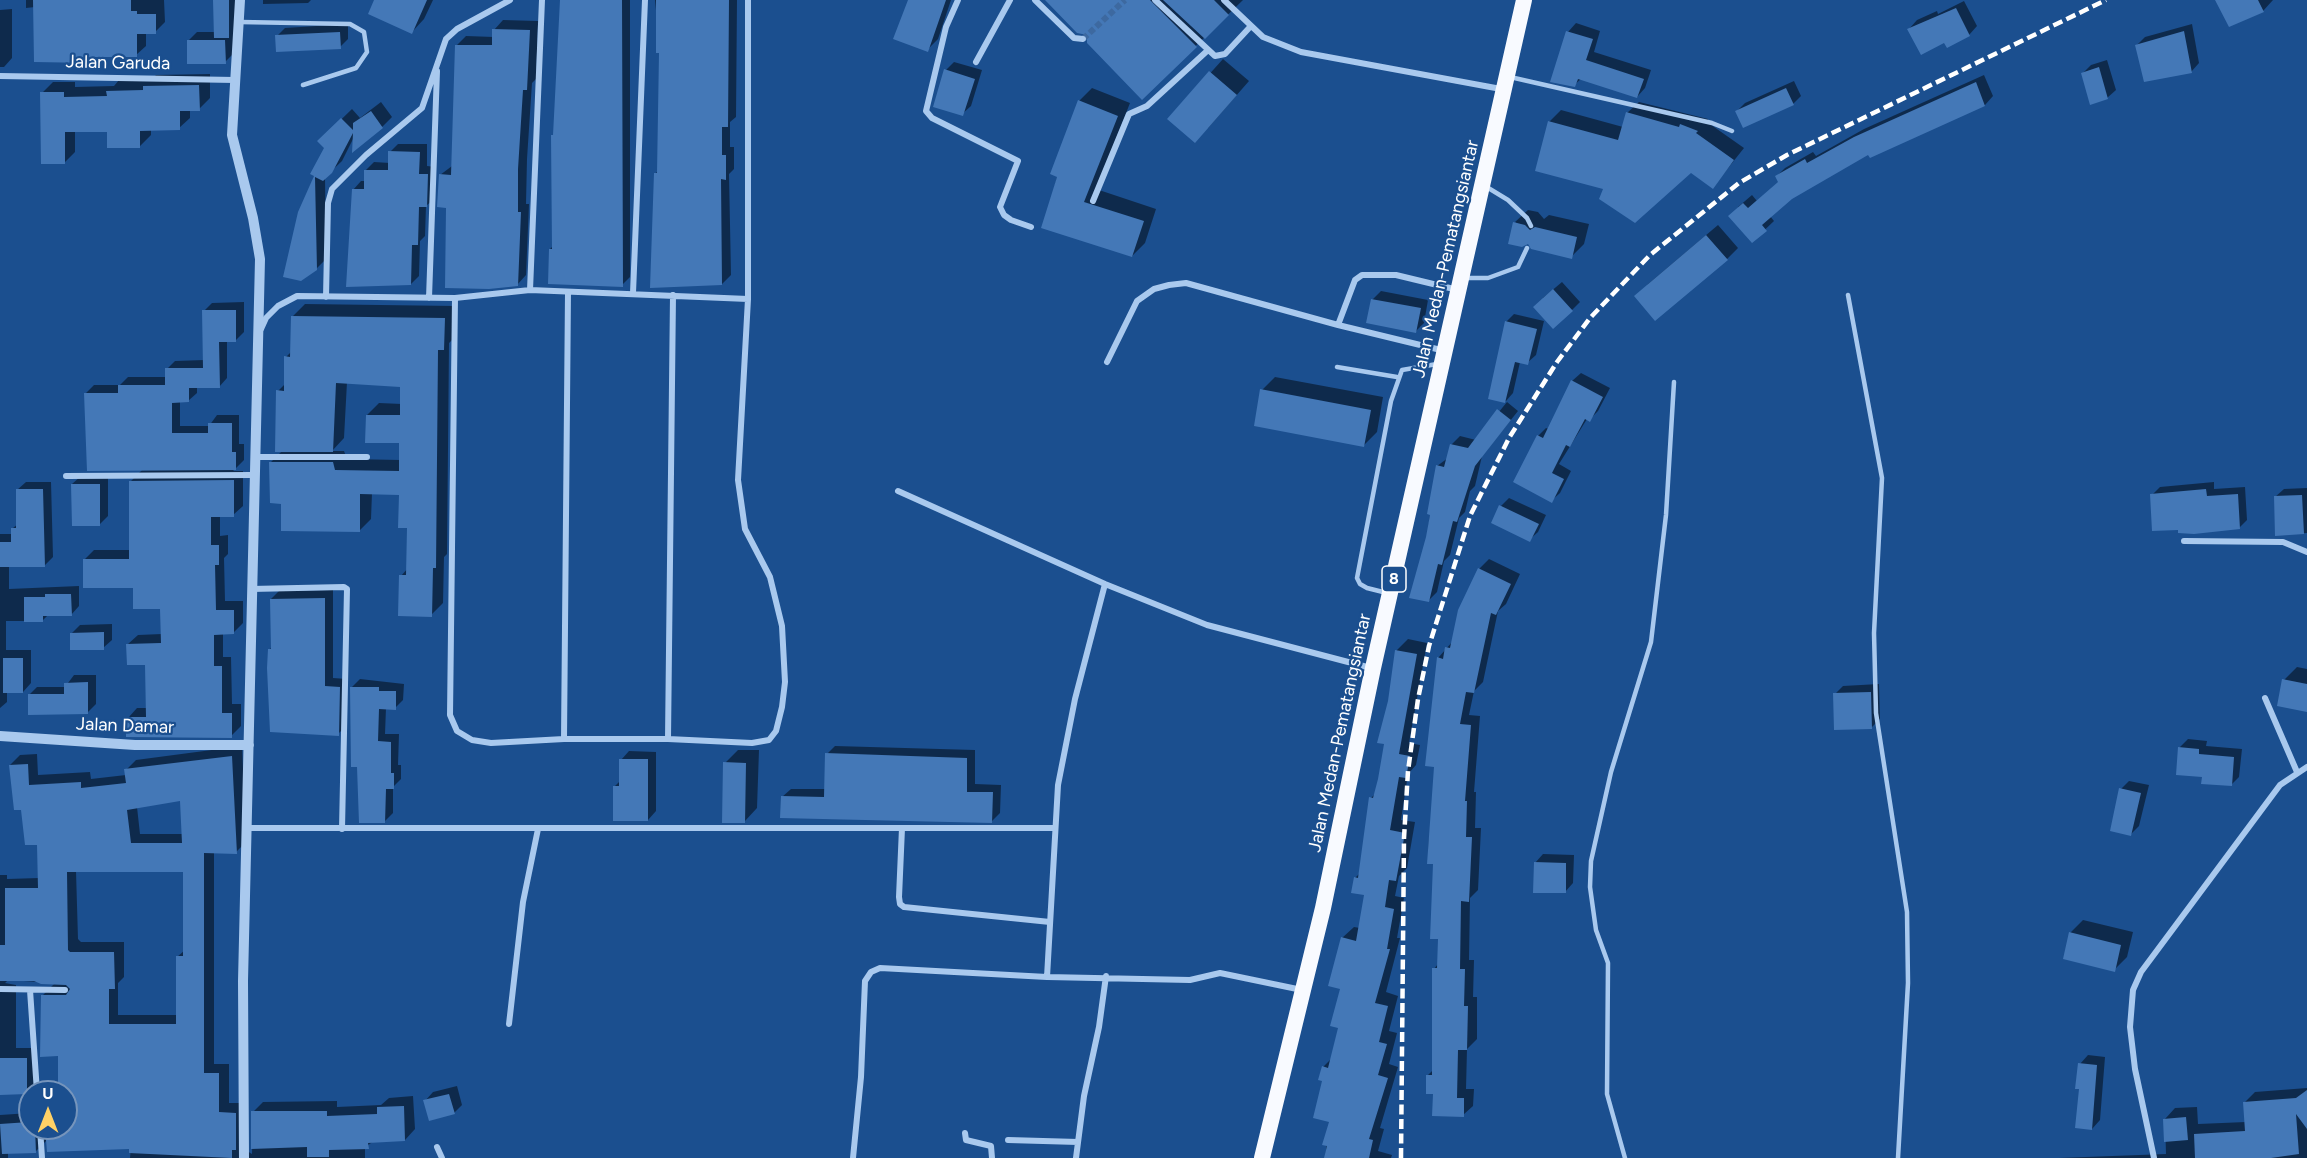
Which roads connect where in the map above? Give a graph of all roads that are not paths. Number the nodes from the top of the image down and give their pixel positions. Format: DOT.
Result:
graph roads {
  1 [pos="240,0"];
  2 [pos="510,0"];
  3 [pos="542,0"];
  4 [pos="645,0"];
  5 [pos="748,0"];
  6 [pos="958,0"];
  7 [pos="1010,0"];
  8 [pos="1035,0"];
  9 [pos="1155,0"];
  10 [pos="1224,0"];
  11 [pos="1524,0"];
  12 [pos="239,22"];
  13 [pos="1250,27"];
  14 [pos="1083,39"];
  15 [pos="1207,51"];
  16 [pos="438,57"];
  17 [pos="976,62"];
  18 [pos="0,76"];
  19 [pos="235,80"];
  20 [pos="1506,83"];
  21 [pos="303,85"];
  22 [pos="1732,130"];
  23 [pos="1483,184"];
  24 [pos="1093,201"];
  25 [pos="1531,226"];
  26 [pos="1031,227"];
  27 [pos="1527,248"];
  28 [pos="1460,284"];
  29 [pos="531,290"];
  30 [pos="568,292"];
  31 [pos="633,293"];
  32 [pos="673,295"];
  33 [pos="1848,295"];
  34 [pos="326,297"];
  35 [pos="429,298"];
  36 [pos="455,298"];
  37 [pos="748,299"];
  38 [pos="1338,325"];
  39 [pos="258,338"];
  40 [pos="1444,358"];
  41 [pos="1107,362"];
  42 [pos="1337,366"];
  43 [pos="1398,376"];
  44 [pos="1674,382"];
  45 [pos="254,457"];
  46 [pos="367,457"];
  47 [pos="253,475"];
  48 [pos="66,476"];
  49 [pos="898,491"];
  50 [pos="2184,541"];
  51 [pos="2307,552"];
  52 [pos="1105,584"];
  53 [pos="251,589"];
  54 [pos="1390,594"];
  55 [pos="1373,668"];
  56 [pos="2265,698"];
  57 [pos="0,736"];
  58 [pos="564,739"];
  59 [pos="668,739"];
  60 [pos="249,745"];
  61 [pos="2307,767"];
  62 [pos="2297,772"];
  63 [pos="247,828"];
  64 [pos="902,828"];
  65 [pos="1054,828"];
  66 [pos="342,829"];
  67 [pos="538,829"];
  68 [pos="1050,922"];
  69 [pos="1106,976"];
  70 [pos="1047,977"];
  71 [pos="0,989"];
  72 [pos="30,990"];
  73 [pos="65,990"];
  74 [pos="1305,991"];
  75 [pos="508,1024"];
  76 [pos="37,1080"];
  77 [pos="965,1133"];
  78 [pos="41,1140"];
  79 [pos="1008,1140"];
  80 [pos="1078,1142"];
  81 [pos="437,1147"];
  82 [pos="42,1158"];
  83 [pos="244,1158"];
  84 [pos="442,1158"];
  85 [pos="853,1158"];
  86 [pos="992,1158"];
  87 [pos="1076,1158"];
  88 [pos="1262,1158"];
  89 [pos="1625,1158"];
  90 [pos="1898,1158"];
  91 [pos="2154,1158"];
  1 -- 12 [label="street"];
  2 -- 16 [label="street"];
  3 -- 29 [label="street"];
  4 -- 31 [label="street"];
  5 -- 37 [label="street"];
  6 -- 26 [label="street"];
  7 -- 17 [label="street"];
  8 -- 14 [label="street"];
  9 -- 15 [label="street"];
  10 -- 13 [label="street"];
  11 -- 20 [label="highway, Jalan Medan-Pematangsiantar / 8"];
  12 -- 19 [label="street"];
  12 -- 21 [label="lane"];
  13 -- 15 [label="street"];
  13 -- 20 [label="street"];
  15 -- 24 [label="street"];
  16 -- 34 [label="street"];
  16 -- 35 [label="street"];
  18 -- 19 [label="street, Jalan Garuda"];
  19 -- 39 [label="street"];
  20 -- 22 [label="lane"];
  20 -- 23 [label="highway, Jalan Medan-Pematangsiantar / 8"];
  23 -- 25 [label="lane"];
  23 -- 28 [label="highway, Jalan Medan-Pematangsiantar / 8"];
  27 -- 28 [label="lane"];
  28 -- 38 [label="street"];
  28 -- 40 [label="highway, Jalan Medan-Pematangsiantar / 8"];
  29 -- 30 [label="street"];
  29 -- 36 [label="street"];
  30 -- 31 [label="street"];
  30 -- 58 [label="street"];
  31 -- 32 [label="street"];
  32 -- 37 [label="street"];
  32 -- 59 [label="street"];
  33 -- 90 [label="lane"];
  34 -- 35 [label="street"];
  34 -- 39 [label="street"];
  35 -- 36 [label="street"];
  36 -- 58 [label="street"];
  37 -- 59 [label="street"];
  38 -- 40 [label="street"];
  38 -- 41 [label="street"];
  39 -- 45 [label="street"];
  40 -- 43 [label="lane"];
  40 -- 54 [label="highway, Jalan Medan-Pematangsiantar / 8"];
  42 -- 43 [label="lane"];
  43 -- 54 [label="lane"];
  44 -- 89 [label="lane"];
  45 -- 46 [label="street"];
  45 -- 47 [label="street"];
  47 -- 48 [label="street"];
  47 -- 53 [label="street"];
  49 -- 52 [label="street"];
  50 -- 51 [label="street"];
  52 -- 55 [label="street"];
  52 -- 65 [label="street"];
  53 -- 60 [label="street"];
  53 -- 66 [label="street"];
  54 -- 55 [label="highway, Jalan Medan-Pematangsiantar / 8"];
  55 -- 74 [label="highway, Jalan Medan-Pematangsiantar / 8"];
  56 -- 62 [label="street"];
  57 -- 60 [label="street, Jalan Damar"];
  58 -- 59 [label="street"];
  60 -- 63 [label="street"];
  61 -- 62 [label="street"];
  62 -- 91 [label="street"];
  63 -- 66 [label="street"];
  63 -- 83 [label="street"];
  64 -- 65 [label="street"];
  64 -- 67 [label="street"];
  64 -- 68 [label="street"];
  65 -- 68 [label="street"];
  66 -- 67 [label="street"];
  67 -- 75 [label="street"];
  68 -- 70 [label="street"];
  69 -- 70 [label="street"];
  69 -- 74 [label="street"];
  69 -- 80 [label="street"];
  70 -- 85 [label="street"];
  71 -- 72 [label="street"];
  72 -- 73 [label="street"];
  72 -- 76 [label="street"];
  74 -- 88 [label="highway, Jalan Medan-Pematangsiantar / 8"];
  77 -- 86 [label="street"];
  78 -- 82 [label="street"];
  79 -- 80 [label="street"];
  80 -- 87 [label="street"];
  81 -- 84 [label="street"];
}
